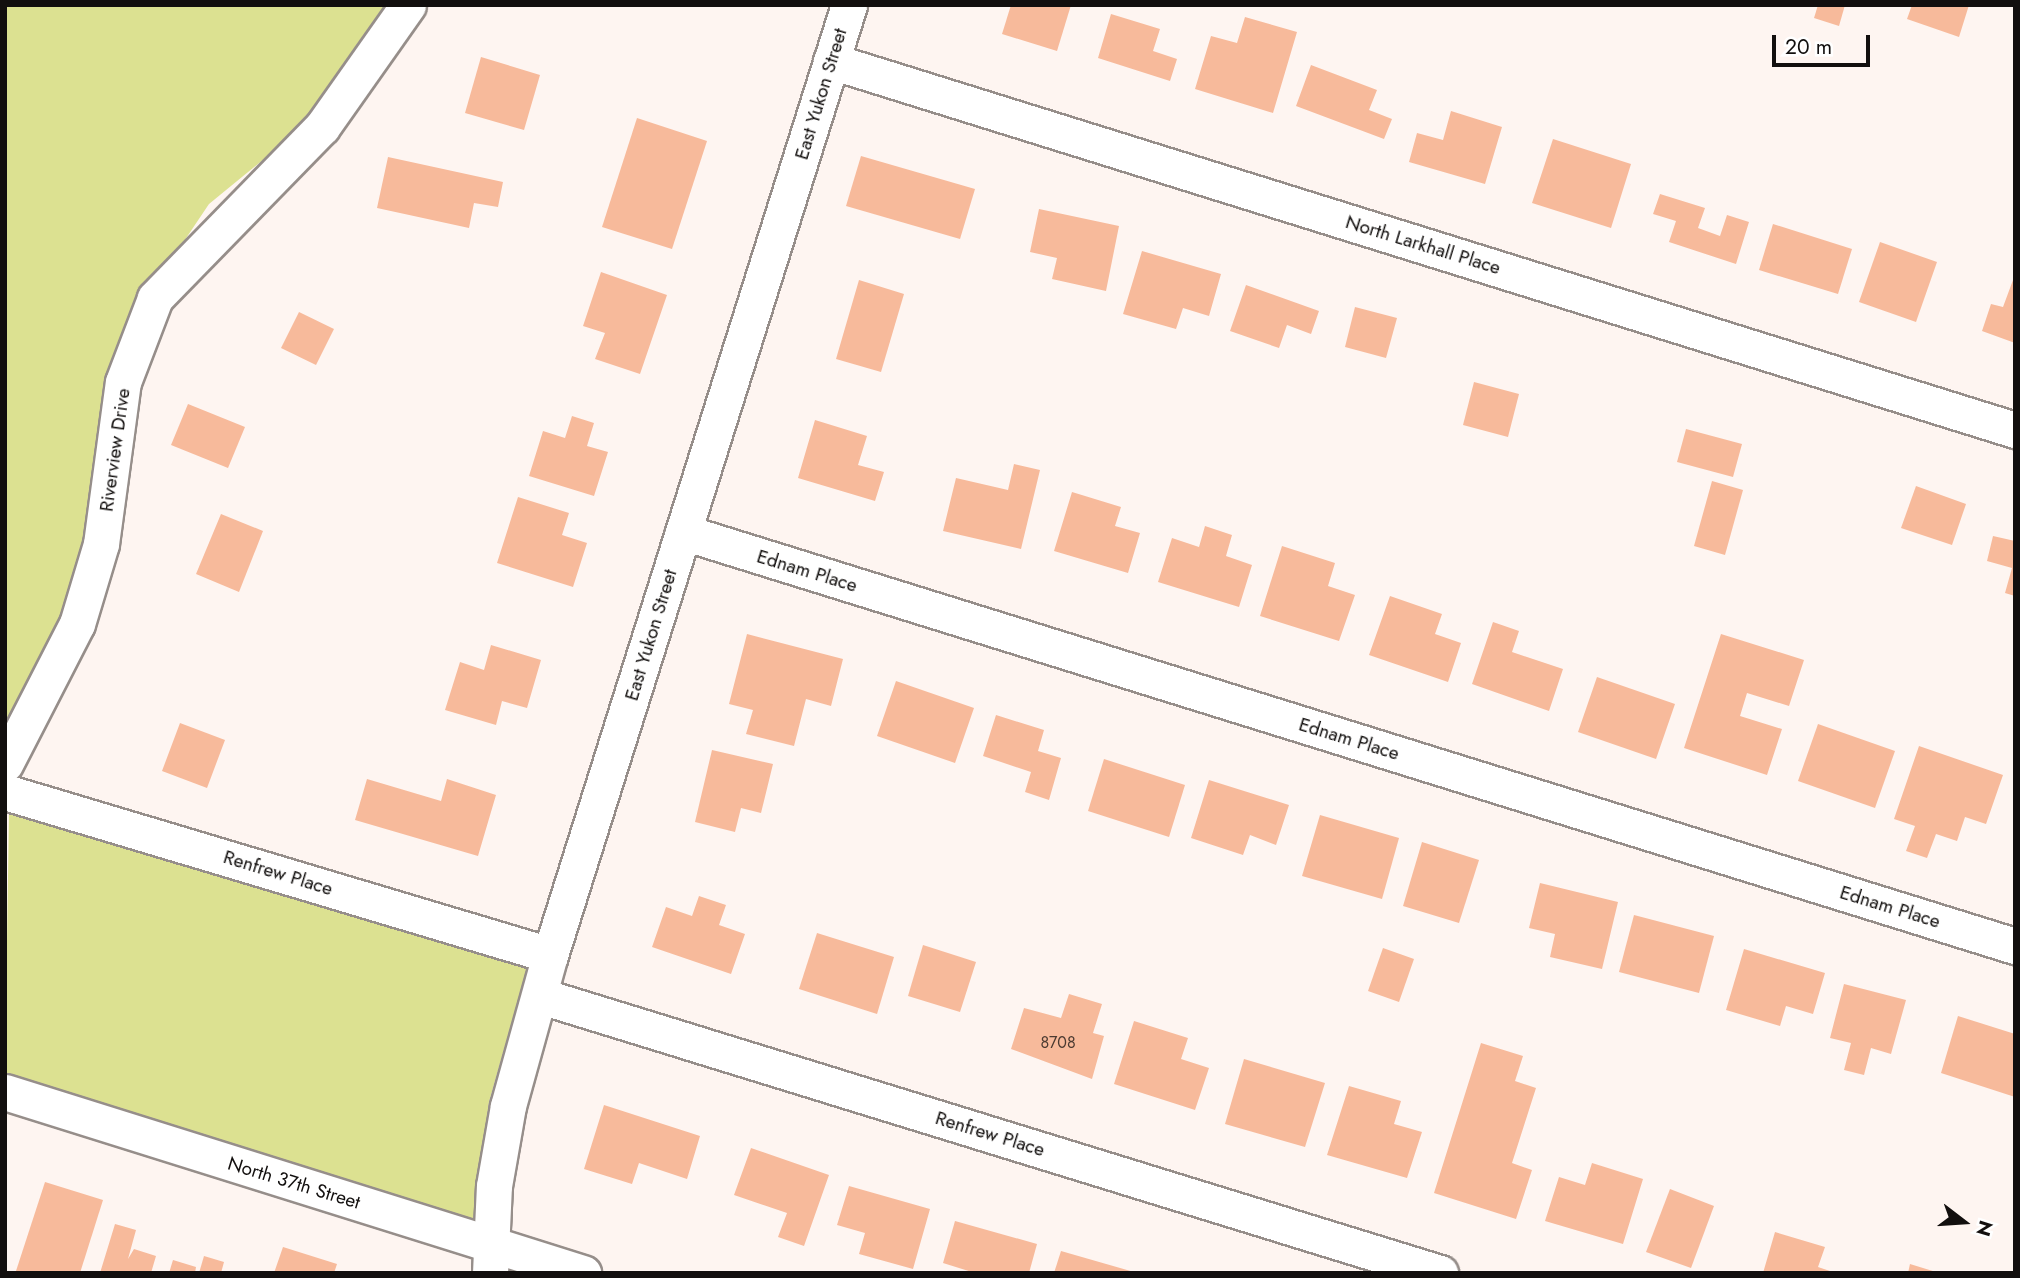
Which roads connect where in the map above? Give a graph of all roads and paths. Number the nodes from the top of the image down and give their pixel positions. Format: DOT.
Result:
graph roads {
  1 [pos="408,5"];
  2 [pos="849,5"];
  3 [pos="831,61"];
  4 [pos="2015,430"];
  5 [pos="683,532"];
  6 [pos="5,764"];
  7 [pos="5,792"];
  8 [pos="2015,946"];
  9 [pos="550,955"];
  10 [pos="541,996"];
  11 [pos="5,1092"];
  12 [pos="490,1259"];
  13 [pos="583,1273"];
  14 [pos="1440,1273"];
  1 -- 6 [label="street, Riverview Drive"];
  2 -- 3 [label="street, East Yukon Street"];
  3 -- 4 [label="street, North Larkhall Place"];
  3 -- 5 [label="street, East Yukon Street"];
  5 -- 8 [label="street, Ednam Place"];
  5 -- 9 [label="street, East Yukon Street"];
  7 -- 9 [label="street, Renfrew Place"];
  9 -- 10 [label="street, East Yukon Street"];
  10 -- 12 [label="street, East Yukon Street"];
  10 -- 14 [label="street, Renfrew Place"];
  11 -- 12 [label="street, North 37th Street"];
  12 -- 13 [label="street, North 37th Street"];
}
